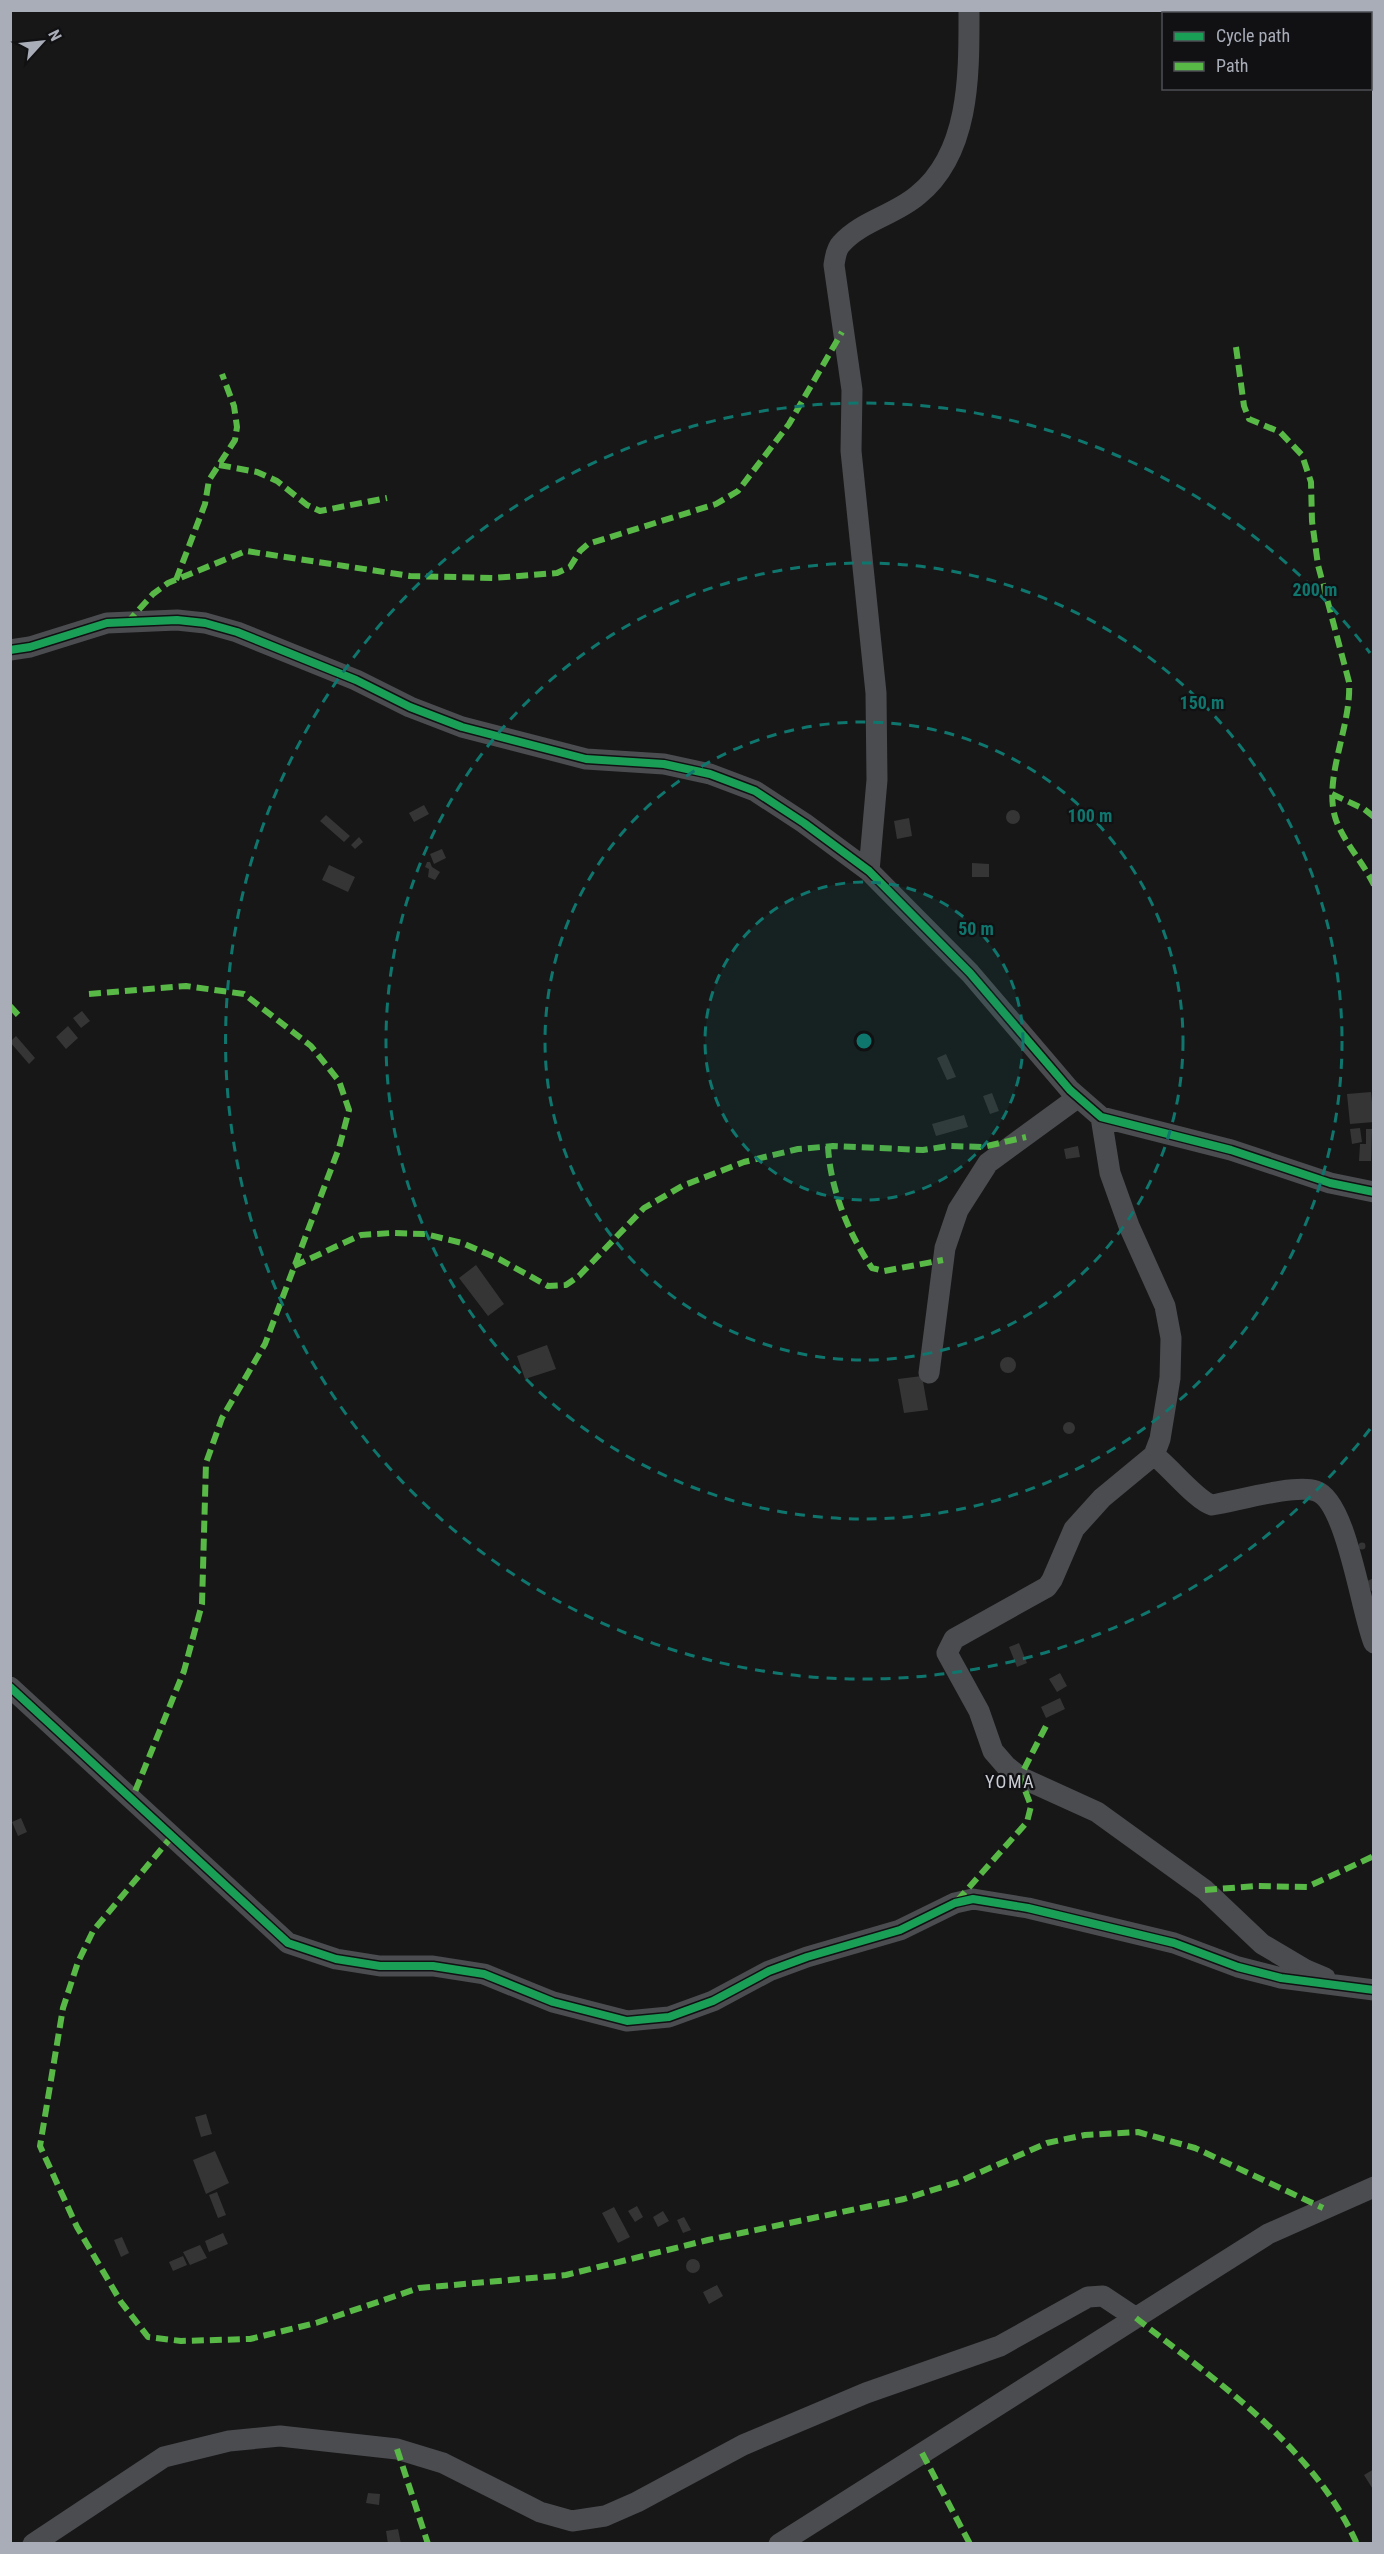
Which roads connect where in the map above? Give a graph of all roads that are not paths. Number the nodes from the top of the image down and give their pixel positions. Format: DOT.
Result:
graph roads {
  1 [pos="969,10"];
  2 [pos="10,650"];
  3 [pos="869,871"];
  4 [pos="1077,1098"];
  5 [pos="1101,1117"];
  6 [pos="1374,1192"];
  7 [pos="929,1373"];
  8 [pos="1154,1455"];
  9 [pos="1374,1643"];
  10 [pos="10,1688"];
  11 [pos="1351,1988"];
  12 [pos="1374,1990"];
  13 [pos="1374,2187"];
  14 [pos="1136,2318"];
  15 [pos="33,2544"];
  16 [pos="779,2544"];
  1 -- 3 [label="street"];
  2 -- 3 [label="street"];
  3 -- 4 [label="street"];
  4 -- 5 [label="street"];
  4 -- 7 [label="street"];
  5 -- 6 [label="street"];
  5 -- 8 [label="street"];
  8 -- 9 [label="street"];
  8 -- 11 [label="street"];
  10 -- 11 [label="street"];
  11 -- 12 [label="street"];
  13 -- 14 [label="street"];
  14 -- 15 [label="street"];
  14 -- 16 [label="street"];
}
